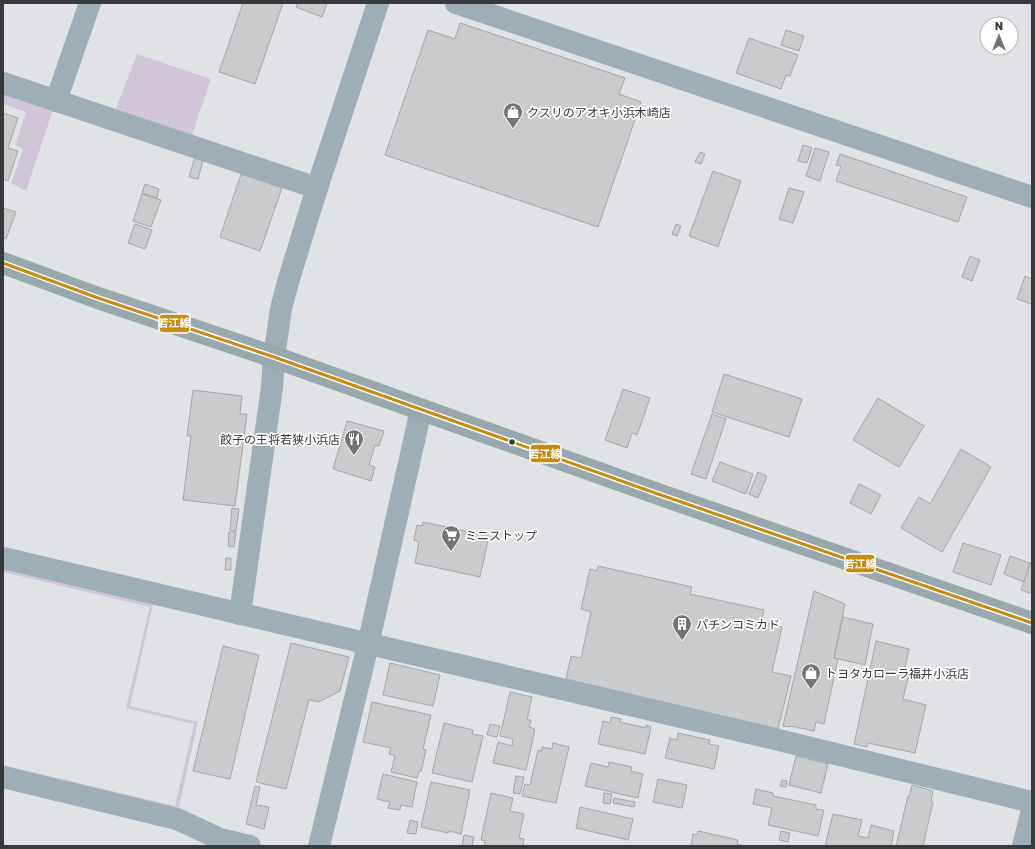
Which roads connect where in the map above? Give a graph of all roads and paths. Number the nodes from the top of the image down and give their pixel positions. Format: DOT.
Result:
graph roads {
  1 [pos="90,3"];
  2 [pos="378,3"];
  3 [pos="456,3"];
  4 [pos="3,83"];
  5 [pos="56,101"];
  6 [pos="317,188"];
  7 [pos="1032,198"];
  8 [pos="3,263"];
  9 [pos="274,357"];
  10 [pos="421,410"];
  11 [pos="3,558"];
  12 [pos="240,614"];
  13 [pos="1032,623"];
  14 [pos="368,644"];
  15 [pos="3,777"];
  16 [pos="1032,802"];
  17 [pos="1032,810"];
  18 [pos="250,846"];
  19 [pos="319,846"];
  20 [pos="1023,846"];
  1 -- 5 [label="street"];
  2 -- 6 [label="street"];
  3 -- 7 [label="street"];
  4 -- 5 [label="street"];
  5 -- 6 [label="street"];
  6 -- 9 [label="street"];
  8 -- 9 [label="highway"];
  9 -- 10 [label="highway"];
  9 -- 12 [label="street"];
  10 -- 13 [label="highway"];
  10 -- 14 [label="street"];
  11 -- 12 [label="street"];
  12 -- 14 [label="street"];
  14 -- 16 [label="street"];
  14 -- 19 [label="street"];
  15 -- 18 [label="street"];
  17 -- 20 [label="street"];
}
